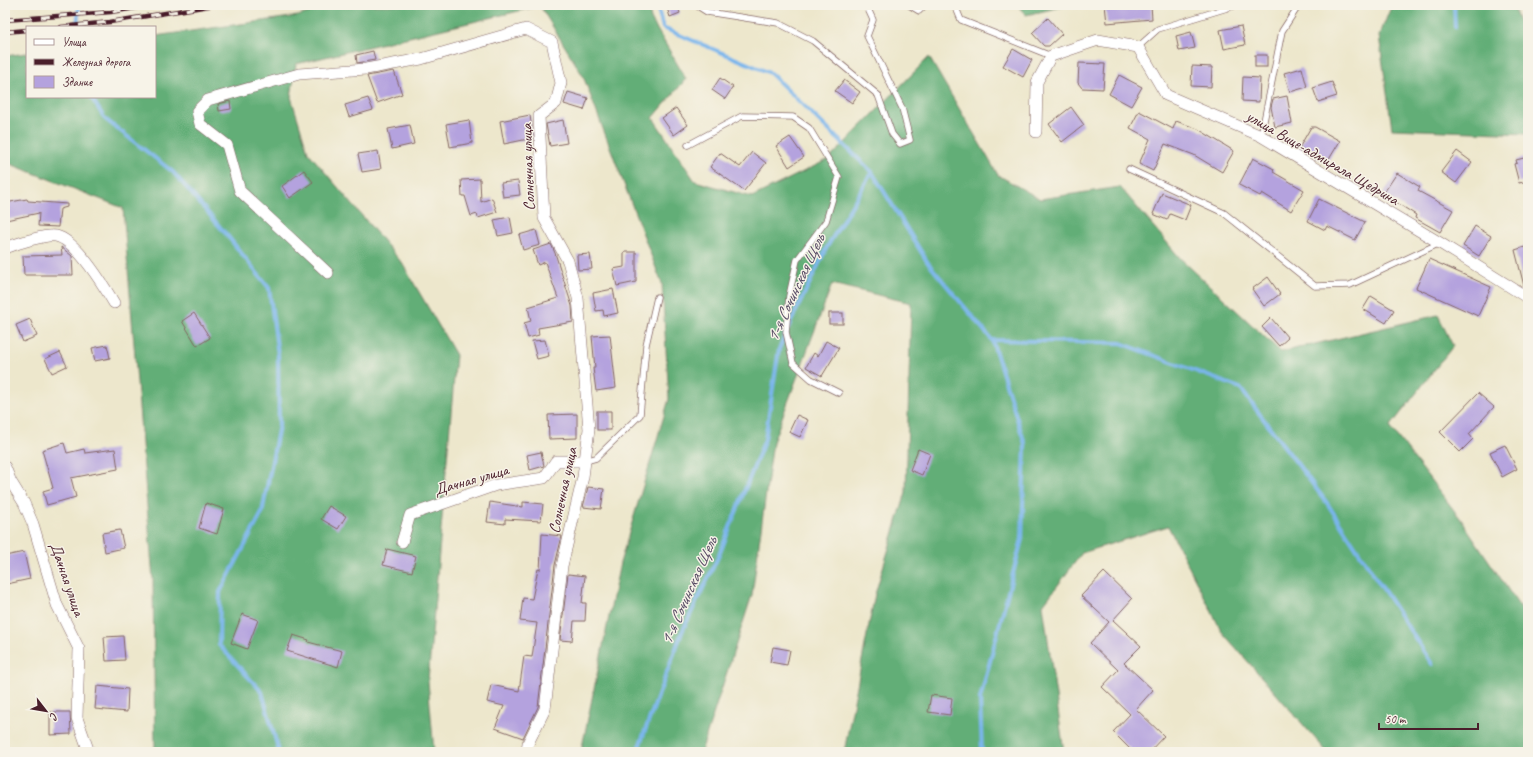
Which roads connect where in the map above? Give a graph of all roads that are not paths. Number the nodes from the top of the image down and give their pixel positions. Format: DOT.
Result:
graph roads {
  1 [pos="696,5"];
  2 [pos="869,5"];
  3 [pos="909,5"];
  4 [pos="925,5"];
  5 [pos="950,5"];
  6 [pos="1237,5"];
  7 [pos="1299,5"];
  8 [pos="1138,47"];
  9 [pos="1051,56"];
  10 [pos="1036,132"];
  11 [pos="1261,136"];
  12 [pos="688,145"];
  13 [pos="1129,169"];
  14 [pos="1440,242"];
  15 [pos="5,248"];
  16 [pos="328,273"];
  17 [pos="657,297"];
  18 [pos="1528,298"];
  19 [pos="114,303"];
  20 [pos="839,393"];
  21 [pos="585,461"];
  22 [pos="5,467"];
  23 [pos="402,542"];
  24 [pos="89,752"];
  25 [pos="527,752"];
  1 -- 2 [label="lane"];
  3 -- 4 [label="lane"];
  5 -- 9 [label="lane"];
  6 -- 8 [label="lane"];
  7 -- 11 [label="lane"];
  8 -- 9 [label="street"];
  8 -- 11 [label="street, улица Вице-адмирала Щедрина"];
  9 -- 10 [label="street"];
  11 -- 14 [label="street, улица Вице-адмирала Щедрина"];
  12 -- 20 [label="lane"];
  13 -- 14 [label="lane"];
  14 -- 18 [label="street, улица Вице-адмирала Щедрина"];
  15 -- 19 [label="street"];
  16 -- 21 [label="street, Солнечная улица"];
  17 -- 21 [label="lane"];
  21 -- 23 [label="street, Дачная улица"];
  21 -- 25 [label="street, Солнечная улица"];
  22 -- 24 [label="street, Дачная улица"];
}
